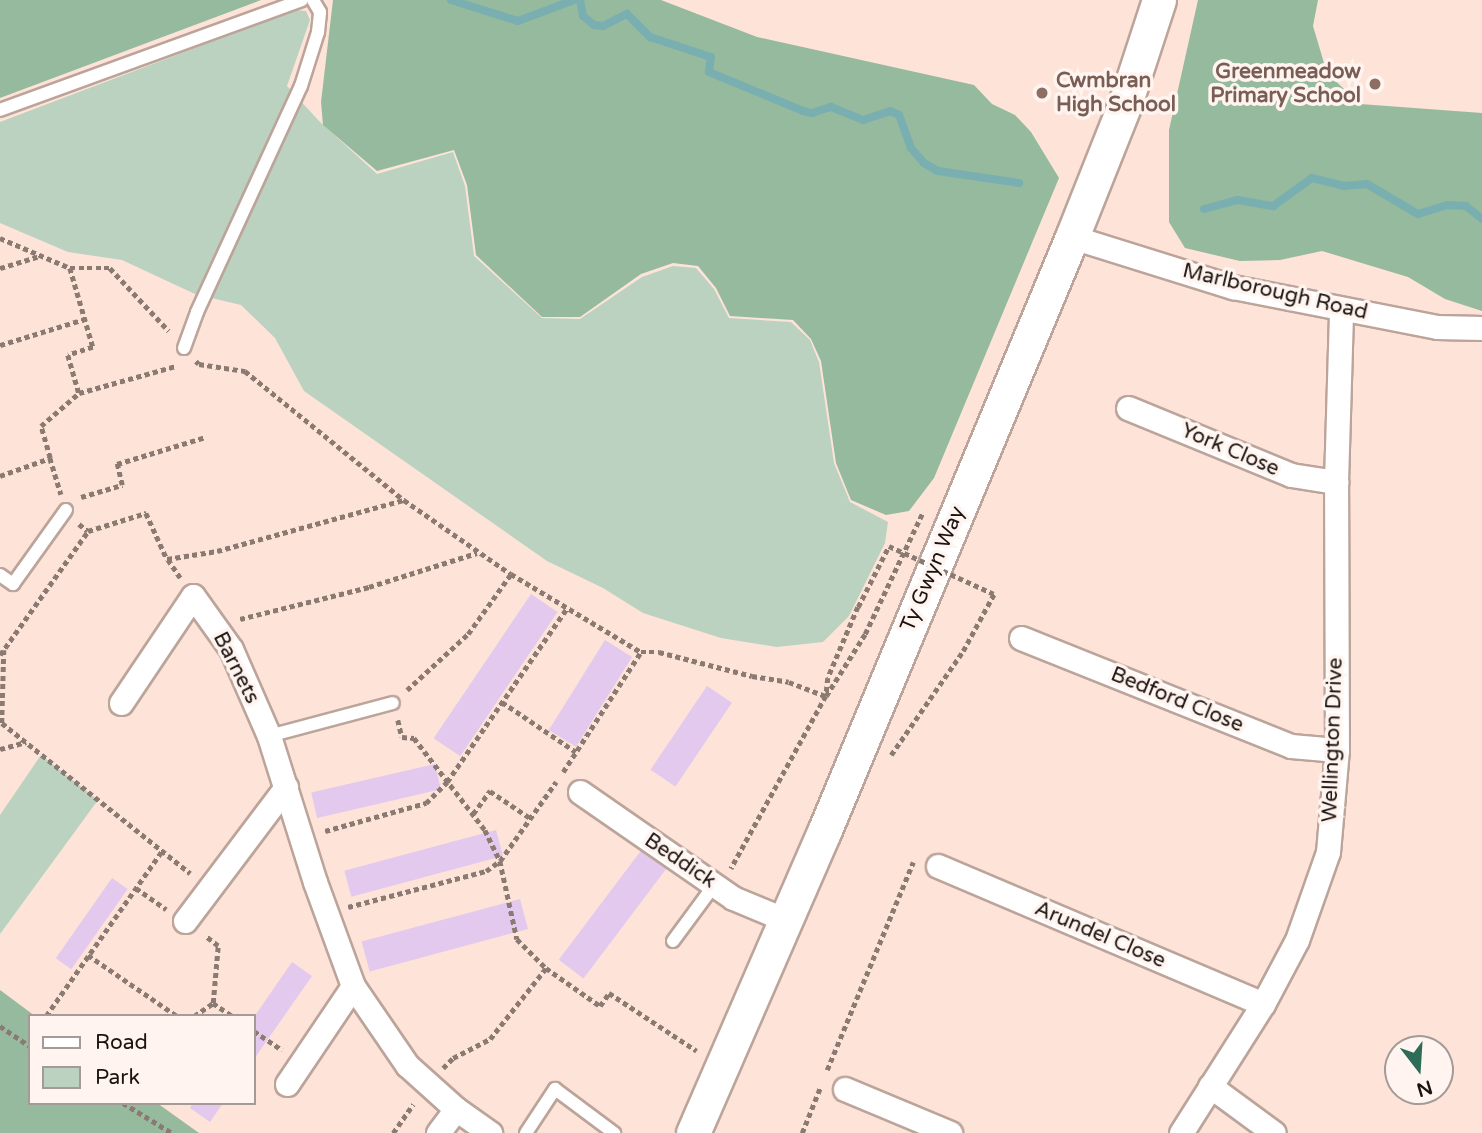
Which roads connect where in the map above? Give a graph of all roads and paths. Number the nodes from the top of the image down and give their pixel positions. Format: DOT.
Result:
graph roads {
  1 [pos="302,0"];
  2 [pos="313,0"];
  3 [pos="1159,0"];
  4 [pos="0,110"];
  5 [pos="1072,237"];
  6 [pos="0,238"];
  7 [pos="41,256"];
  8 [pos="0,268"];
  9 [pos="70,268"];
  10 [pos="1340,309"];
  11 [pos="85,319"];
  12 [pos="1482,328"];
  13 [pos="0,345"];
  14 [pos="184,348"];
  15 [pos="196,360"];
  16 [pos="79,393"];
  17 [pos="1128,408"];
  18 [pos="206,437"];
  19 [pos="50,458"];
  20 [pos="0,475"];
  21 [pos="1336,482"];
  22 [pos="404,499"];
  23 [pos="65,506"];
  24 [pos="88,531"];
  25 [pos="478,552"];
  26 [pos="167,559"];
  27 [pos="511,574"];
  28 [pos="0,575"];
  29 [pos="193,596"];
  30 [pos="858,607"];
  31 [pos="566,608"];
  32 [pos="214,625"];
  33 [pos="1021,638"];
  34 [pos="2,652"];
  35 [pos="641,652"];
  36 [pos="121,702"];
  37 [pos="502,702"];
  38 [pos="393,703"];
  39 [pos="269,736"];
  40 [pos="26,742"];
  41 [pos="0,749"];
  42 [pos="1337,750"];
  43 [pos="576,752"];
  44 [pos="885,764"];
  45 [pos="447,782"];
  46 [pos="286,787"];
  47 [pos="580,792"];
  48 [pos="473,814"];
  49 [pos="530,818"];
  50 [pos="302,838"];
  51 [pos="162,851"];
  52 [pos="916,854"];
  53 [pos="500,862"];
  54 [pos="938,866"];
  55 [pos="715,884"];
  56 [pos="209,889"];
  57 [pos="326,912"];
  58 [pos="786,920"];
  59 [pos="185,921"];
  60 [pos="673,941"];
  61 [pos="88,955"];
  62 [pos="546,968"];
  63 [pos="353,986"];
  64 [pos="214,1003"];
  65 [pos="1263,1004"];
  66 [pos="47,1014"];
  67 [pos="174,1014"];
  68 [pos="229,1014"];
  69 [pos="0,1026"];
  70 [pos="256,1032"];
  71 [pos="28,1042"];
  72 [pos="704,1055"];
  73 [pos="300,1063"];
  74 [pos="286,1084"];
  75 [pos="428,1084"];
  76 [pos="1210,1086"];
  77 [pos="845,1089"];
  78 [pos="126,1105"];
  79 [pos="456,1109"];
  80 [pos="172,1133"];
  81 [pos="393,1133"];
  82 [pos="438,1133"];
  83 [pos="490,1133"];
  84 [pos="526,1133"];
  85 [pos="614,1133"];
  86 [pos="693,1133"];
  87 [pos="802,1133"];
  88 [pos="950,1133"];
  89 [pos="1181,1133"];
  90 [pos="1274,1133"];
  1 -- 4 [label="lane"];
  2 -- 14 [label="lane"];
  3 -- 5 [label="street, Ty Gwyn Way"];
  5 -- 10 [label="street, Marlborough Road"];
  5 -- 58 [label="street, Ty Gwyn Way"];
  6 -- 7 [label="path"];
  7 -- 8 [label="path"];
  7 -- 9 [label="path"];
  9 -- 11 [label="path"];
  9 -- 14 [label="path"];
  10 -- 12 [label="street, Marlborough Road"];
  10 -- 21 [label="street, Wellington Drive"];
  11 -- 13 [label="path"];
  11 -- 16 [label="path"];
  14 -- 15 [label="path"];
  15 -- 16 [label="path"];
  15 -- 22 [label="path"];
  16 -- 19 [label="path"];
  17 -- 21 [label="street, York Close"];
  18 -- 23 [label="path"];
  19 -- 20 [label="path"];
  19 -- 23 [label="path"];
  21 -- 42 [label="street, Wellington Drive"];
  22 -- 25 [label="path"];
  22 -- 26 [label="path"];
  23 -- 24 [label="path"];
  23 -- 28 [label="lane"];
  24 -- 26 [label="path"];
  24 -- 34 [label="path"];
  25 -- 27 [label="path"];
  25 -- 32 [label="path"];
  26 -- 29 [label="path"];
  27 -- 31 [label="path"];
  27 -- 38 [label="path"];
  29 -- 32 [label="street, Barnets"];
  29 -- 36 [label="street"];
  30 -- 44 [label="path, bridge"];
  31 -- 35 [label="path"];
  31 -- 37 [label="path"];
  32 -- 39 [label="street, Barnets"];
  33 -- 42 [label="street, Bedford Close"];
  34 -- 40 [label="path"];
  35 -- 43 [label="path"];
  35 -- 55 [label="path"];
  37 -- 43 [label="path"];
  37 -- 45 [label="path"];
  38 -- 39 [label="lane"];
  38 -- 45 [label="path"];
  39 -- 46 [label="street, Barnets"];
  40 -- 41 [label="path"];
  40 -- 51 [label="path"];
  42 -- 65 [label="street, Wellington Drive"];
  43 -- 49 [label="path"];
  45 -- 48 [label="path"];
  45 -- 50 [label="path"];
  46 -- 50 [label="street, Barnets"];
  46 -- 56 [label="street"];
  47 -- 55 [label="street, Beddick"];
  48 -- 49 [label="path"];
  48 -- 53 [label="path"];
  49 -- 53 [label="path"];
  50 -- 57 [label="street, Barnets"];
  51 -- 56 [label="path"];
  51 -- 61 [label="path"];
  52 -- 87 [label="path"];
  53 -- 57 [label="path"];
  53 -- 62 [label="path"];
  54 -- 65 [label="street, Arundel Close"];
  55 -- 58 [label="street, Beddick"];
  55 -- 60 [label="lane"];
  56 -- 59 [label="street"];
  57 -- 63 [label="street, Barnets"];
  58 -- 86 [label="street, Ty Gwyn Way"];
  61 -- 66 [label="path"];
  61 -- 67 [label="path"];
  62 -- 72 [label="path"];
  62 -- 75 [label="path"];
  63 -- 73 [label="street"];
  63 -- 75 [label="street, Barnets"];
  64 -- 68 [label="path"];
  65 -- 76 [label="street, Wellington Drive"];
  69 -- 71 [label="path"];
  70 -- 73 [label="path"];
  73 -- 74 [label="street"];
  75 -- 79 [label="street, Barnets"];
  75 -- 81 [label="path"];
  76 -- 89 [label="street, Wellington Drive"];
  76 -- 90 [label="street"];
  77 -- 88 [label="street"];
  78 -- 80 [label="path"];
  79 -- 82 [label="street"];
  79 -- 83 [label="street, Barnets"];
  84 -- 85 [label="lane"];
}
